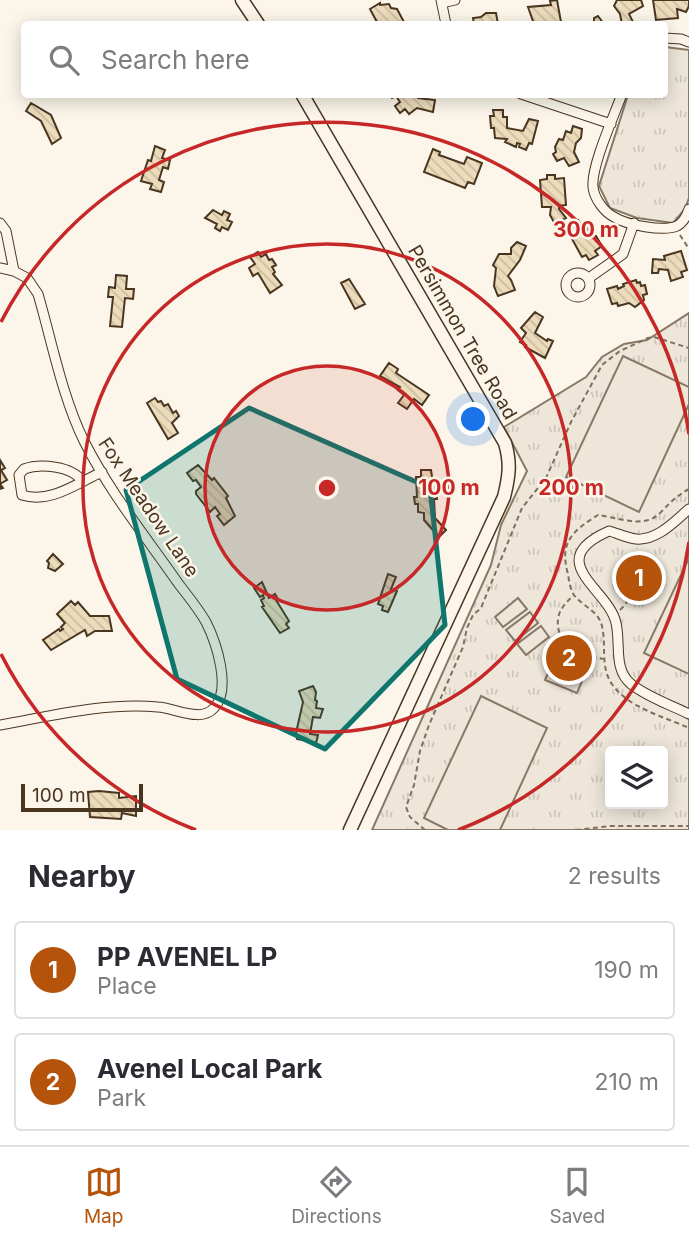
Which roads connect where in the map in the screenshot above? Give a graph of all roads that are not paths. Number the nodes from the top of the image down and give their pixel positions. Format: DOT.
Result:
graph roads {
  1 [pos="242,0"];
  2 [pos="455,0"];
  3 [pos="441,1"];
  4 [pos="256,21"];
  5 [pos="445,21"];
  6 [pos="668,38"];
  7 [pos="689,43"];
  8 [pos="304,98"];
  9 [pos="533,98"];
  10 [pos="621,98"];
  11 [pos="611,124"];
  12 [pos="689,209"];
  13 [pos="0,223"];
  14 [pos="634,223"];
  15 [pos="0,268"];
  16 [pos="14,271"];
  17 [pos="589,278"];
  18 [pos="102,472"];
  19 [pos="82,481"];
  20 [pos="689,509"];
  21 [pos="689,714"];
  22 [pos="0,725"];
  23 [pos="350,830"];
  1 -- 4 [label="main road"];
  2 -- 3 [label="street"];
  3 -- 5 [label="street"];
  6 -- 7 [label="street"];
  8 -- 23 [label="main road, Persimmon Tree Road"];
  9 -- 11 [label="street"];
  10 -- 11 [label="street"];
  11 -- 14 [label="street"];
  12 -- 14 [label="street"];
  13 -- 16 [label="street"];
  14 -- 17 [label="street"];
  15 -- 16 [label="street"];
  16 -- 18 [label="street, Fox Meadow Lane"];
  18 -- 19 [label="street"];
  18 -- 22 [label="street, Fox Meadow Lane"];
  19 -- 19 [label="street"];
  20 -- 21 [label="street"];
}
